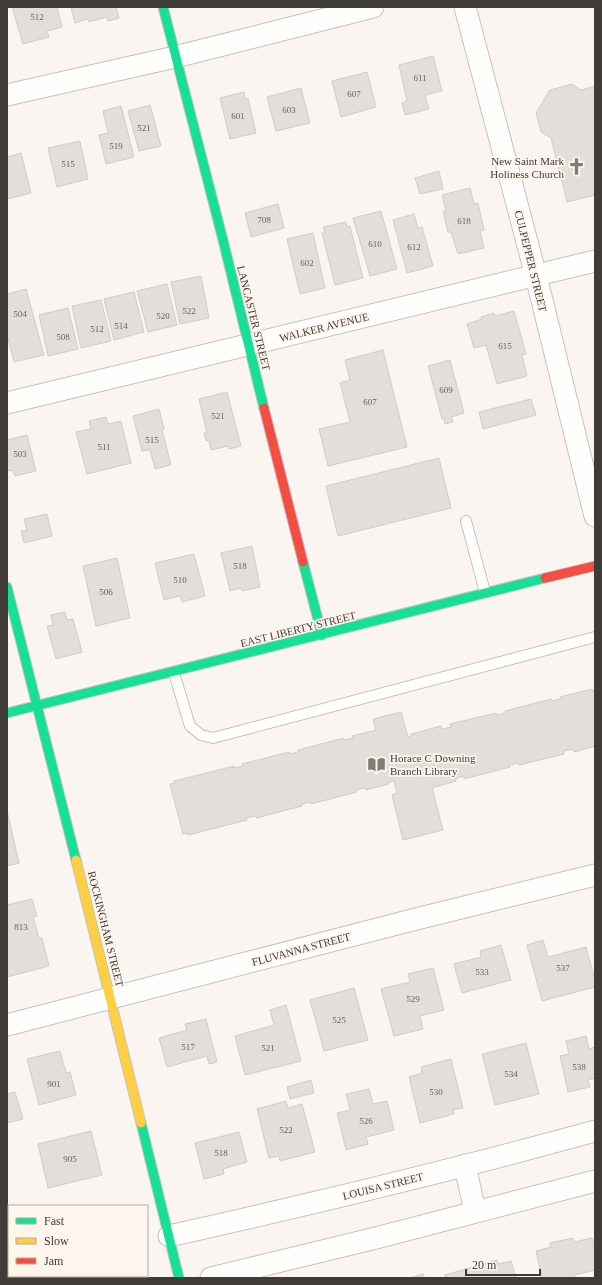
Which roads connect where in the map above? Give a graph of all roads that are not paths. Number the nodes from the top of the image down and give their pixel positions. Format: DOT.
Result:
graph roads {
  1 [pos="163,7"];
  2 [pos="373,7"];
  3 [pos="465,7"];
  4 [pos="175,57"];
  5 [pos="7,95"];
  6 [pos="595,260"];
  7 [pos="536,276"];
  8 [pos="248,345"];
  9 [pos="7,403"];
  10 [pos="595,516"];
  11 [pos="466,520"];
  12 [pos="595,566"];
  13 [pos="7,587"];
  14 [pos="485,592"];
  15 [pos="322,635"];
  16 [pos="595,637"];
  17 [pos="174,673"];
  18 [pos="37,706"];
  19 [pos="7,713"];
  20 [pos="595,875"];
  21 [pos="111,999"];
  22 [pos="7,1025"];
  23 [pos="595,1131"];
  24 [pos="465,1165"];
  25 [pos="595,1180"];
  26 [pos="475,1212"];
  27 [pos="169,1236"];
  28 [pos="180,1278"];
  29 [pos="211,1278"];
  1 -- 4 [label="street, LANCASTER STREET"];
  2 -- 4 [label="street"];
  3 -- 7 [label="street, CULPEPPER STREET"];
  4 -- 5 [label="street"];
  4 -- 8 [label="street, LANCASTER STREET"];
  6 -- 7 [label="street, WALKER AVENUE"];
  7 -- 8 [label="street, WALKER AVENUE"];
  7 -- 10 [label="street, CULPEPPER STREET"];
  8 -- 9 [label="street, WALKER AVENUE"];
  8 -- 15 [label="street, LANCASTER STREET"];
  11 -- 14 [label="lane"];
  12 -- 14 [label="street, EAST LIBERTY STREET"];
  13 -- 18 [label="street, ROCKINGHAM STREET"];
  14 -- 15 [label="street, EAST LIBERTY STREET"];
  15 -- 17 [label="street, EAST LIBERTY STREET"];
  16 -- 17 [label="lane"];
  17 -- 18 [label="street, EAST LIBERTY STREET"];
  18 -- 19 [label="street, EAST LIBERTY STREET"];
  18 -- 21 [label="street, ROCKINGHAM STREET"];
  20 -- 21 [label="street, FLUVANNA STREET"];
  21 -- 22 [label="street, FLUVANNA STREET"];
  21 -- 27 [label="street, ROCKINGHAM STREET"];
  23 -- 24 [label="street, LOUISA STREET"];
  24 -- 26 [label="street"];
  24 -- 27 [label="street, LOUISA STREET"];
  25 -- 26 [label="street"];
  26 -- 29 [label="street"];
  27 -- 28 [label="street, ROCKINGHAM STREET"];
}
